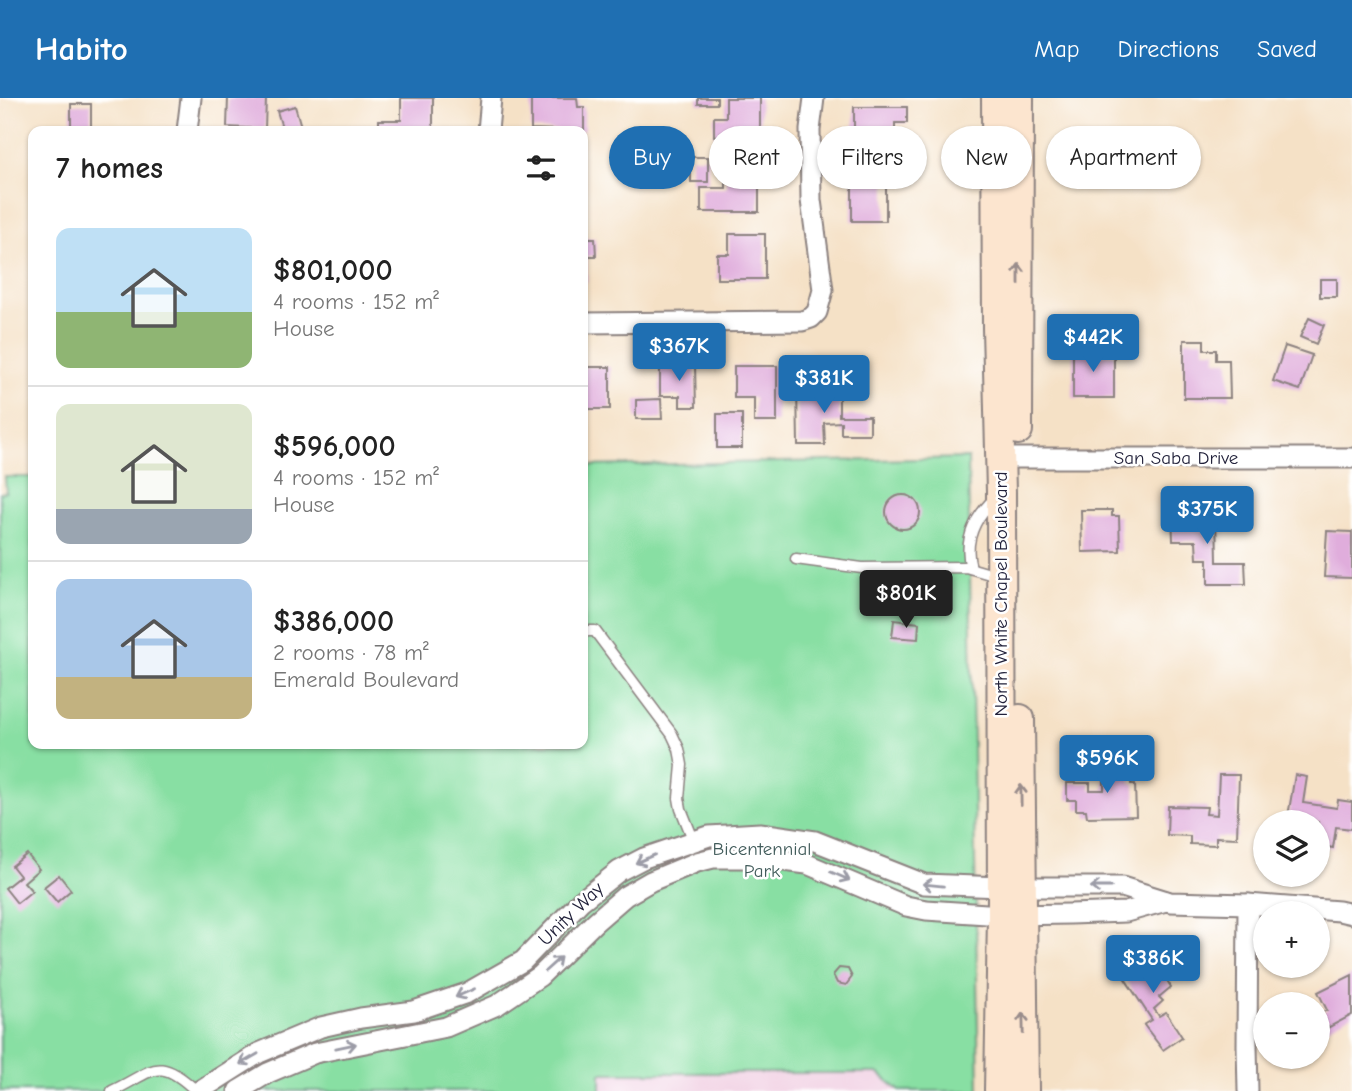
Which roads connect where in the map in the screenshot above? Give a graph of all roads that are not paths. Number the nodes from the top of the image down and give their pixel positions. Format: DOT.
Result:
graph roads {
  1 [pos="191,98"];
  2 [pos="491,98"];
  3 [pos="814,98"];
  4 [pos="996,98"];
  5 [pos="1019,98"];
  6 [pos="188,126"];
  7 [pos="488,126"];
  8 [pos="588,323"];
  9 [pos="1009,458"];
  10 [pos="1352,458"];
  11 [pos="1001,492"];
  12 [pos="796,559"];
  13 [pos="971,568"];
  14 [pos="1001,577"];
  15 [pos="588,631"];
  16 [pos="693,840"];
  17 [pos="697,862"];
  18 [pos="1012,901"];
  19 [pos="1167,901"];
  20 [pos="1248,904"];
  21 [pos="1352,914"];
  22 [pos="112,1091"];
  23 [pos="197,1091"];
  24 [pos="238,1091"];
  25 [pos="999,1091"];
  26 [pos="1024,1091"];
  27 [pos="1248,1091"];
  1 -- 6 [label="street"];
  2 -- 7 [label="street"];
  3 -- 8 [label="street"];
  4 -- 9 [label="main road, North White Chapel Boulevard"];
  9 -- 5 [label="main road, North White Chapel Boulevard, one-way"];
  9 -- 10 [label="street, San Saba Drive"];
  9 -- 11 [label="main road, North White Chapel Boulevard"];
  18 -- 9 [label="main road, North White Chapel Boulevard, one-way"];
  11 -- 13 [label="lane"];
  11 -- 14 [label="main road, North White Chapel Boulevard"];
  12 -- 13 [label="lane"];
  13 -- 14 [label="lane"];
  14 -- 18 [label="main road, North White Chapel Boulevard"];
  15 -- 16 [label="lane"];
  16 -- 17 [label="street"];
  18 -- 16 [label="street, Unity Way, one-way"];
  16 -- 23 [label="street, Unity Way, one-way"];
  17 -- 18 [label="street, Unity Way, one-way"];
  24 -- 17 [label="street, Unity Way, one-way"];
  18 -- 19 [label="street"];
  19 -- 18 [label="street, one-way"];
  18 -- 25 [label="main road, North White Chapel Boulevard"];
  26 -- 18 [label="main road, North White Chapel Boulevard, one-way"];
  19 -- 20 [label="street"];
  20 -- 21 [label="street"];
  20 -- 27 [label="street"];
  22 -- 23 [label="lane"];
}
